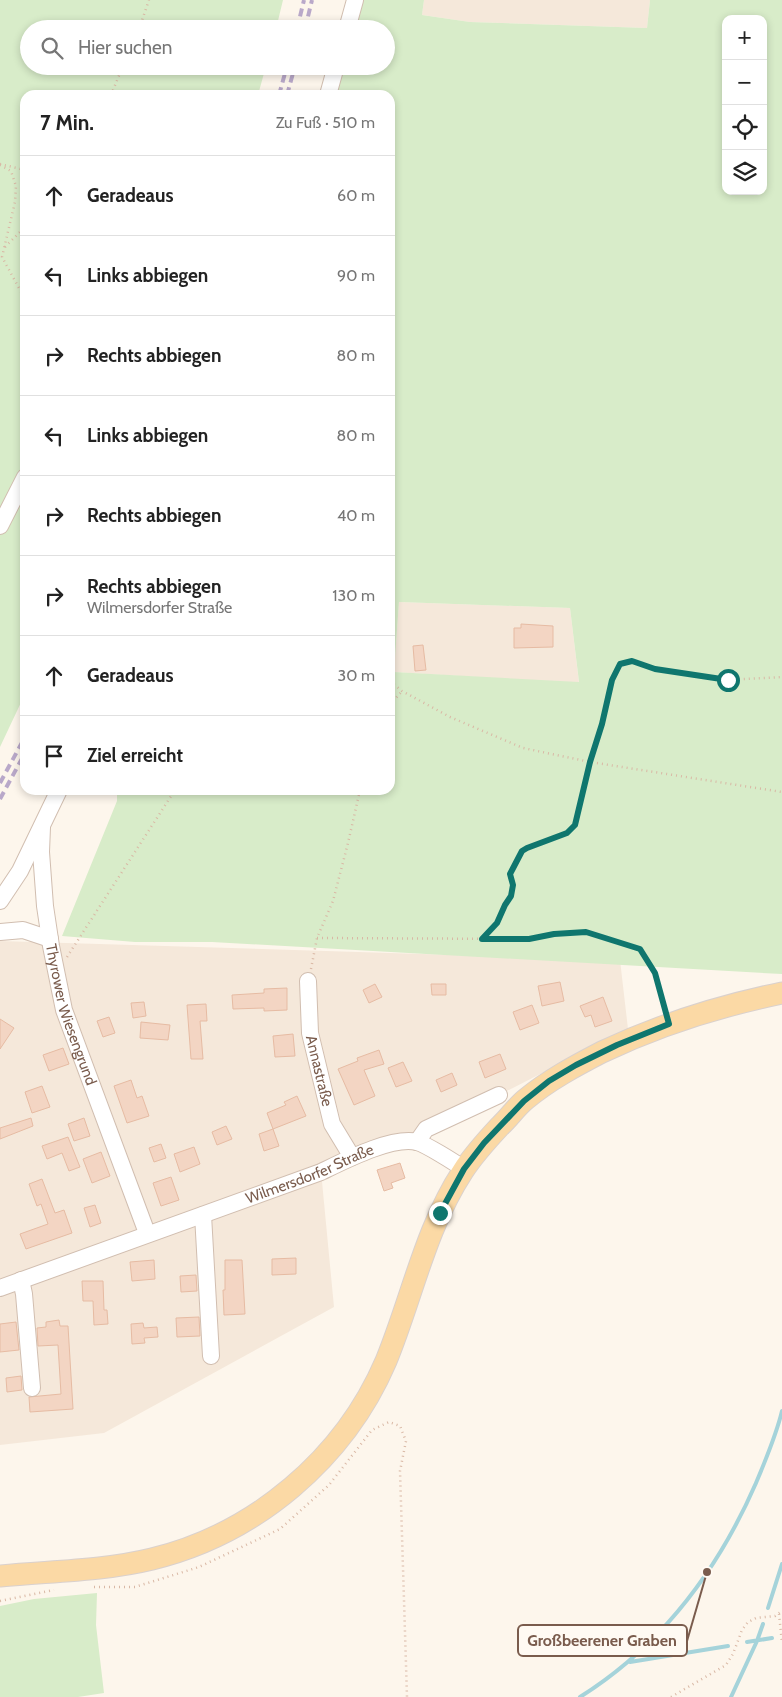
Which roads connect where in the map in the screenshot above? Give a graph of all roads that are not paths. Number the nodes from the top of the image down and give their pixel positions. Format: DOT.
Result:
graph roads {
  1 [pos="355,0"];
  2 [pos="349,20"];
  3 [pos="334,75"];
  4 [pos="329,90"];
  5 [pos="20,487"];
  6 [pos="0,526"];
  7 [pos="57,795"];
  8 [pos="42,827"];
  9 [pos="0,901"];
  10 [pos="0,932"];
  11 [pos="50,942"];
  12 [pos="308,981"];
  13 [pos="782,993"];
  14 [pos="499,1095"];
  15 [pos="417,1142"];
  16 [pos="352,1157"];
  17 [pos="464,1169"];
  18 [pos="203,1215"];
  19 [pos="147,1234"];
  20 [pos="21,1280"];
  21 [pos="0,1288"];
  22 [pos="211,1356"];
  23 [pos="32,1388"];
  24 [pos="0,1576"];
  1 -- 2 [label="street"];
  3 -- 4 [label="street"];
  5 -- 6 [label="street"];
  7 -- 8 [label="street, Thyrower Wiesengrund"];
  8 -- 9 [label="street"];
  8 -- 11 [label="street, Thyrower Wiesengrund"];
  10 -- 11 [label="street"];
  11 -- 19 [label="street, Thyrower Wiesengrund"];
  12 -- 16 [label="street, Annastraße"];
  13 -- 17 [label="main road"];
  14 -- 15 [label="street"];
  15 -- 16 [label="street, Wilmersdorfer Straße"];
  15 -- 17 [label="street"];
  16 -- 18 [label="street, Wilmersdorfer Straße"];
  17 -- 24 [label="main road"];
  18 -- 19 [label="street, Wilmersdorfer Straße"];
  18 -- 22 [label="street"];
  19 -- 20 [label="street, Wilmersdorfer Straße"];
  20 -- 21 [label="street, Wilmersdorfer Straße"];
  20 -- 23 [label="street"];
}
